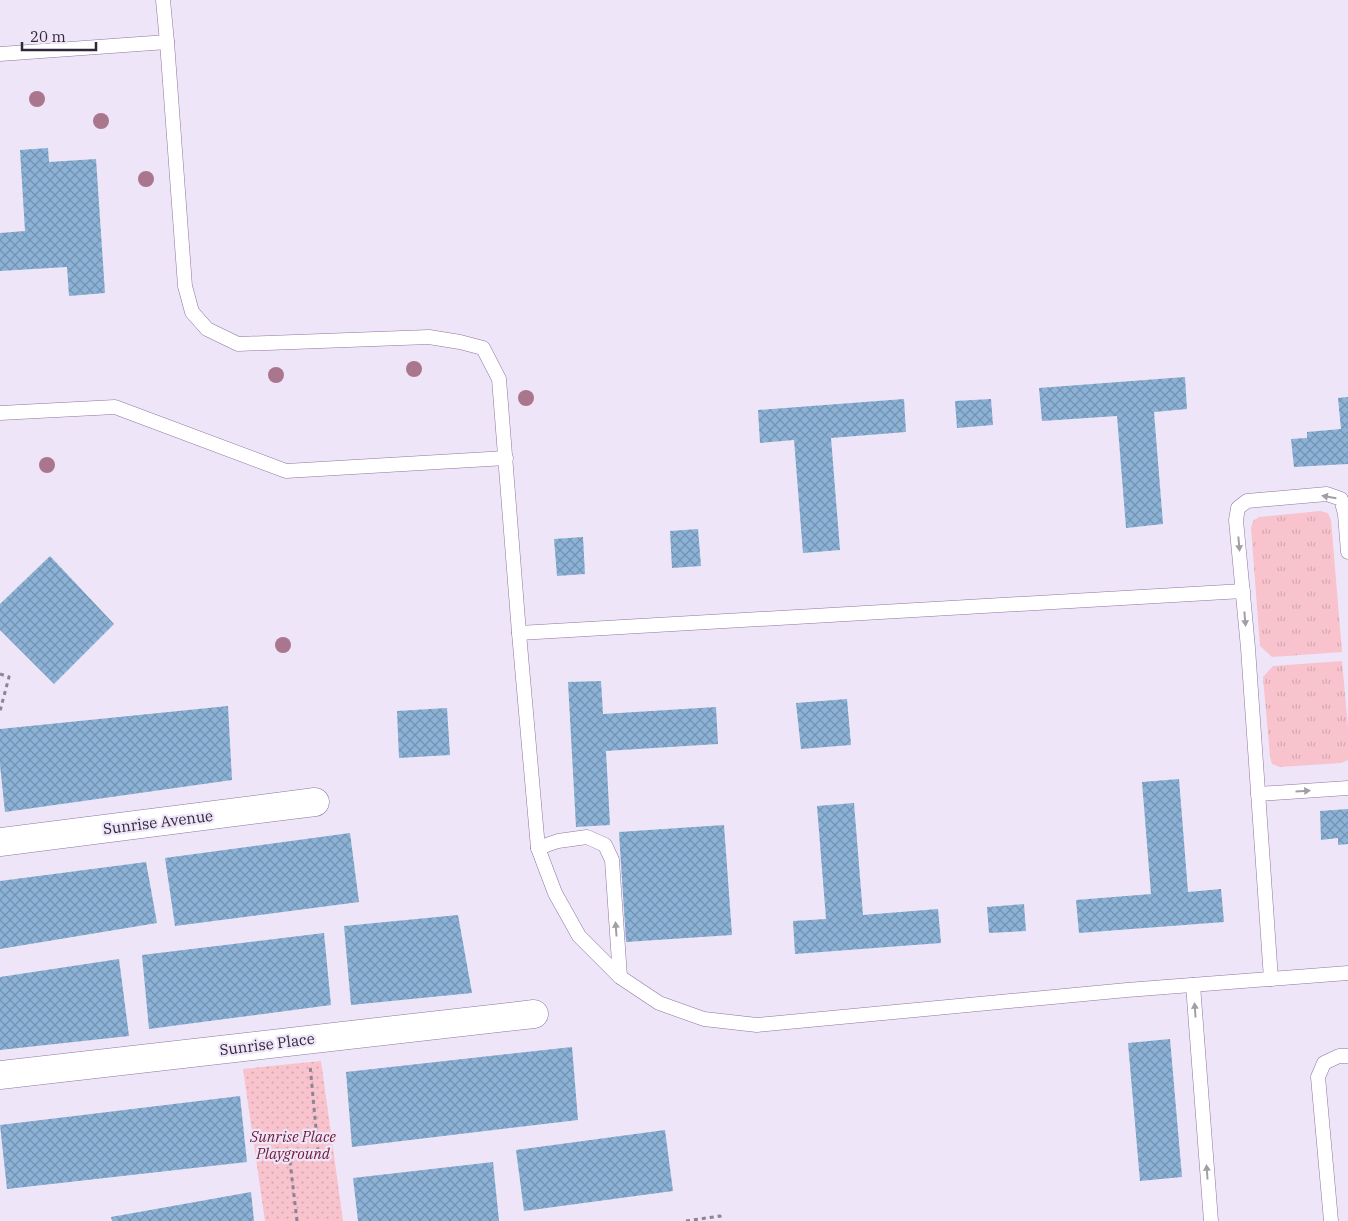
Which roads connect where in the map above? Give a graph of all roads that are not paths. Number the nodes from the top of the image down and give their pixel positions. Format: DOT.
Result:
graph roads {
  1 [pos="163,0"];
  2 [pos="167,42"];
  3 [pos="0,54"];
  4 [pos="0,413"];
  5 [pos="506,458"];
  6 [pos="1348,552"];
  7 [pos="1243,590"];
  8 [pos="519,633"];
  9 [pos="1348,788"];
  10 [pos="1258,794"];
  11 [pos="315,802"];
  12 [pos="0,842"];
  13 [pos="538,848"];
  14 [pos="1348,973"];
  15 [pos="620,978"];
  16 [pos="1271,979"];
  17 [pos="1193,985"];
  18 [pos="534,1014"];
  19 [pos="1348,1056"];
  20 [pos="0,1075"];
  21 [pos="1211,1221"];
  22 [pos="1331,1221"];
  1 -- 2 [label="lane"];
  2 -- 3 [label="lane"];
  2 -- 5 [label="lane"];
  4 -- 5 [label="lane"];
  5 -- 8 [label="lane"];
  6 -- 7 [label="lane, one-way"];
  7 -- 8 [label="lane"];
  7 -- 10 [label="lane, one-way"];
  8 -- 13 [label="lane"];
  10 -- 9 [label="lane, one-way"];
  10 -- 16 [label="lane"];
  11 -- 12 [label="street, Sunrise Avenue"];
  13 -- 15 [label="lane"];
  15 -- 13 [label="lane, one-way"];
  14 -- 16 [label="lane"];
  15 -- 17 [label="lane"];
  16 -- 17 [label="lane"];
  21 -- 17 [label="lane, one-way"];
  18 -- 20 [label="street, Sunrise Place"];
  19 -- 22 [label="lane"];
}
